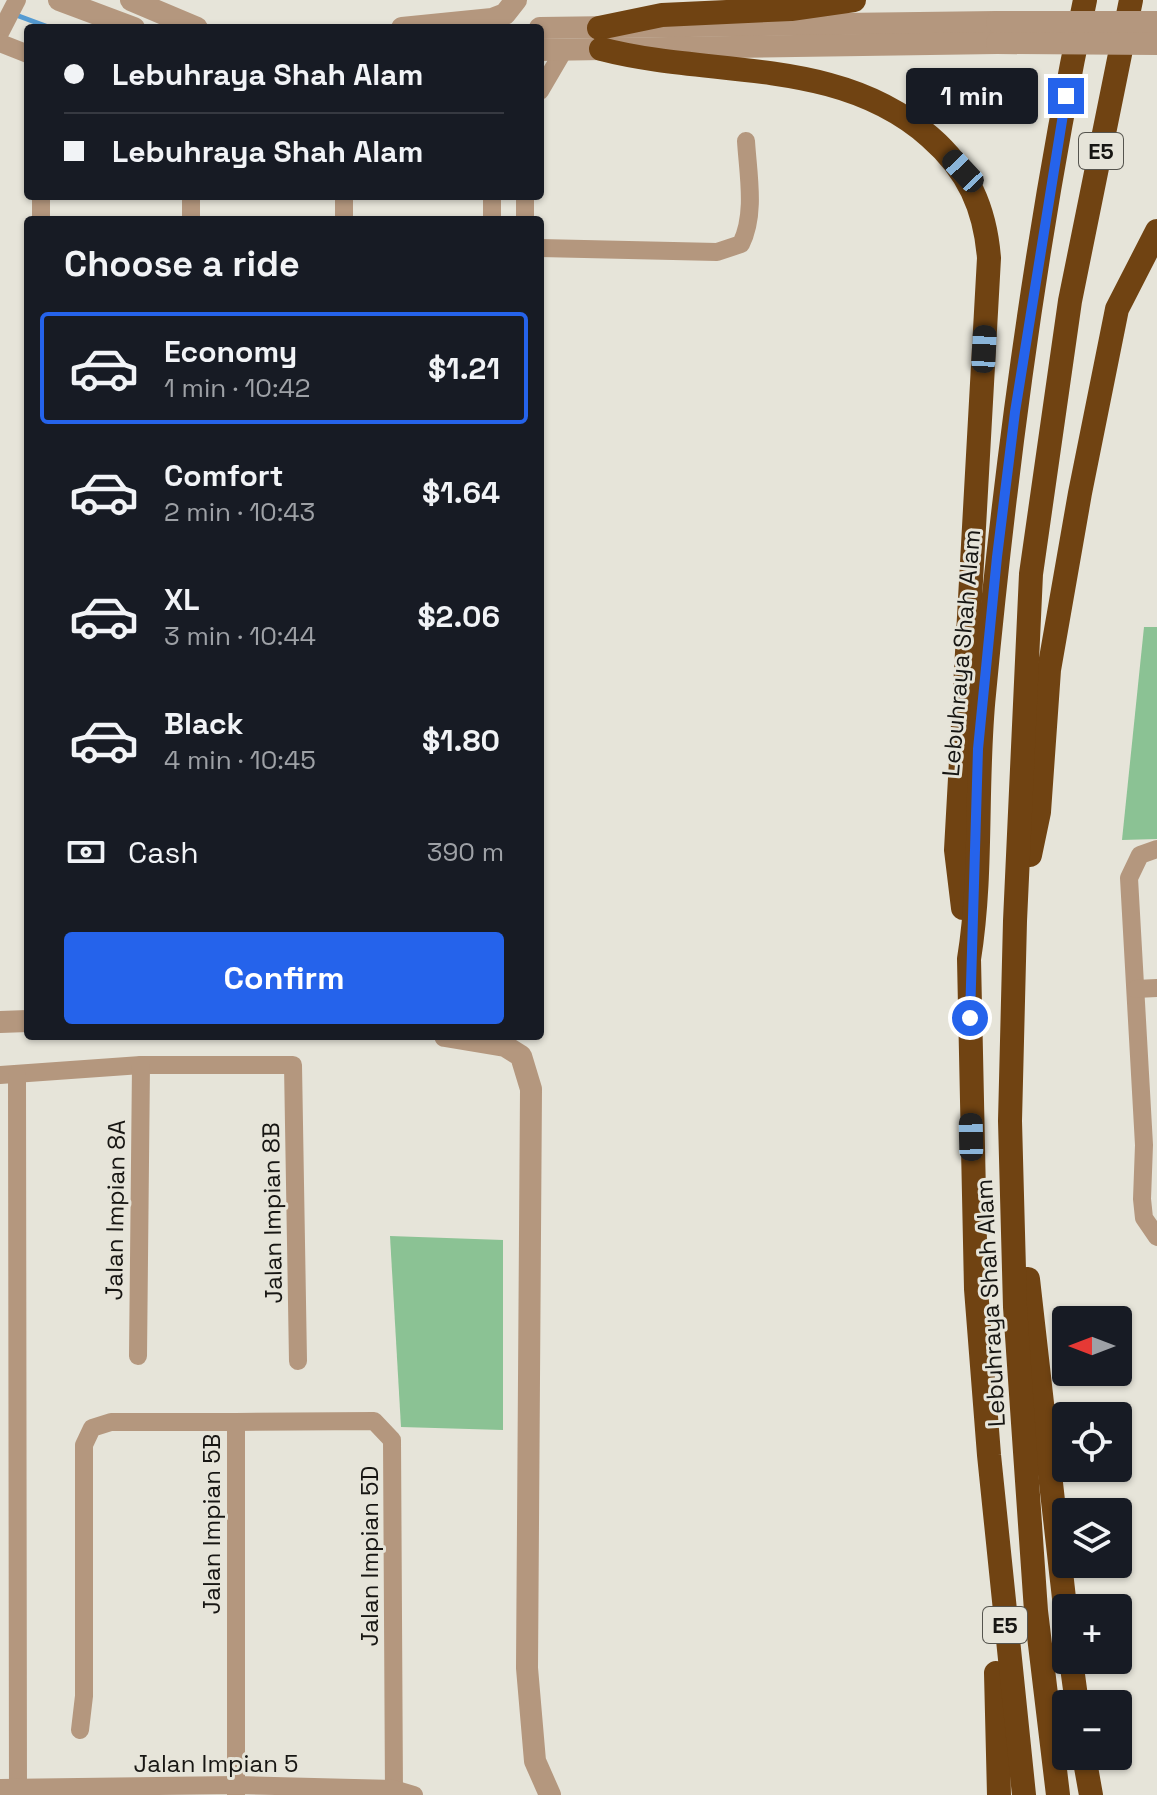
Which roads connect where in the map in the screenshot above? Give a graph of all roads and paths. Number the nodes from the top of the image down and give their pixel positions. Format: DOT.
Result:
graph roads {
  1 [pos="59,0"];
  2 [pos="131,0"];
  3 [pos="516,0"];
  4 [pos="524,0"];
  5 [pos="854,0"];
  6 [pos="1085,0"];
  7 [pos="1131,0"];
  8 [pos="1157,22"];
  9 [pos="123,24"];
  10 [pos="188,24"];
  11 [pos="442,24"];
  12 [pos="544,29"];
  13 [pos="997,32"];
  14 [pos="592,35"];
  15 [pos="0,43"];
  16 [pos="1157,44"];
  17 [pos="544,50"];
  18 [pos="564,50"];
  19 [pos="24,52"];
  20 [pos="544,84"];
  21 [pos="746,141"];
  22 [pos="1157,231"];
  23 [pos="544,248"];
  24 [pos="1157,849"];
  25 [pos="1015,921"];
  26 [pos="969,959"];
  27 [pos="1157,988"];
  28 [pos="1136,989"];
  29 [pos="24,1021"];
  30 [pos="0,1022"];
  31 [pos="469,1040"];
  32 [pos="141,1065"];
  33 [pos="9,1075"];
  34 [pos="1010,1121"];
  35 [pos="1150,1144"];
  36 [pos="1157,1237"];
  37 [pos="138,1356"];
  38 [pos="298,1361"];
  39 [pos="236,1422"];
  40 [pos="989,1455"];
  41 [pos="1064,1594"];
  42 [pos="80,1730"];
  43 [pos="1087,1770"];
  44 [pos="12,1790"];
  45 [pos="236,1790"];
  46 [pos="394,1792"];
  47 [pos="414,1795"];
  48 [pos="550,1795"];
  49 [pos="999,1795"];
  50 [pos="1024,1795"];
  51 [pos="1058,1795"];
  52 [pos="1091,1795"];
  1 -- 9 [label="street"];
  2 -- 10 [label="street"];
  3 -- 11 [label="street"];
  4 -- 14 [label="street"];
  5 -- 14 [label="highway"];
  6 -- 26 [label="highway, Lebuhraya Shah Alam / E5"];
  7 -- 25 [label="highway, Lebuhraya Shah Alam / E5"];
  8 -- 13 [label="street, bridge"];
  12 -- 14 [label="street"];
  13 -- 14 [label="street"];
  13 -- 16 [label="street, bridge"];
  14 -- 18 [label="street"];
  14 -- 26 [label="highway"];
  15 -- 19 [label="street"];
  17 -- 18 [label="street"];
  18 -- 20 [label="street"];
  21 -- 23 [label="street"];
  22 -- 25 [label="highway"];
  24 -- 28 [label="street"];
  25 -- 34 [label="highway, Lebuhraya Shah Alam / E5"];
  26 -- 40 [label="highway, Lebuhraya Shah Alam / E5"];
  27 -- 28 [label="street"];
  28 -- 35 [label="street"];
  29 -- 30 [label="street"];
  31 -- 48 [label="street"];
  32 -- 33 [label="street"];
  32 -- 37 [label="street, Jalan Impian 8A"];
  32 -- 38 [label="street, Jalan Impian 8B"];
  33 -- 44 [label="street"];
  34 -- 41 [label="highway"];
  34 -- 51 [label="highway, Lebuhraya Shah Alam / E5"];
  35 -- 36 [label="street"];
  39 -- 42 [label="street, Jalan Impian 5B"];
  39 -- 45 [label="street, Jalan Impian 5B"];
  39 -- 46 [label="street, Jalan Impian 5D"];
  40 -- 49 [label="highway"];
  40 -- 50 [label="highway, Lebuhraya Shah Alam / E5"];
  43 -- 52 [label="highway"];
  44 -- 45 [label="street, Jalan Impian 5"];
  45 -- 46 [label="street, Jalan Impian 5"];
  46 -- 47 [label="street, Jalan Impian 5"];
}
